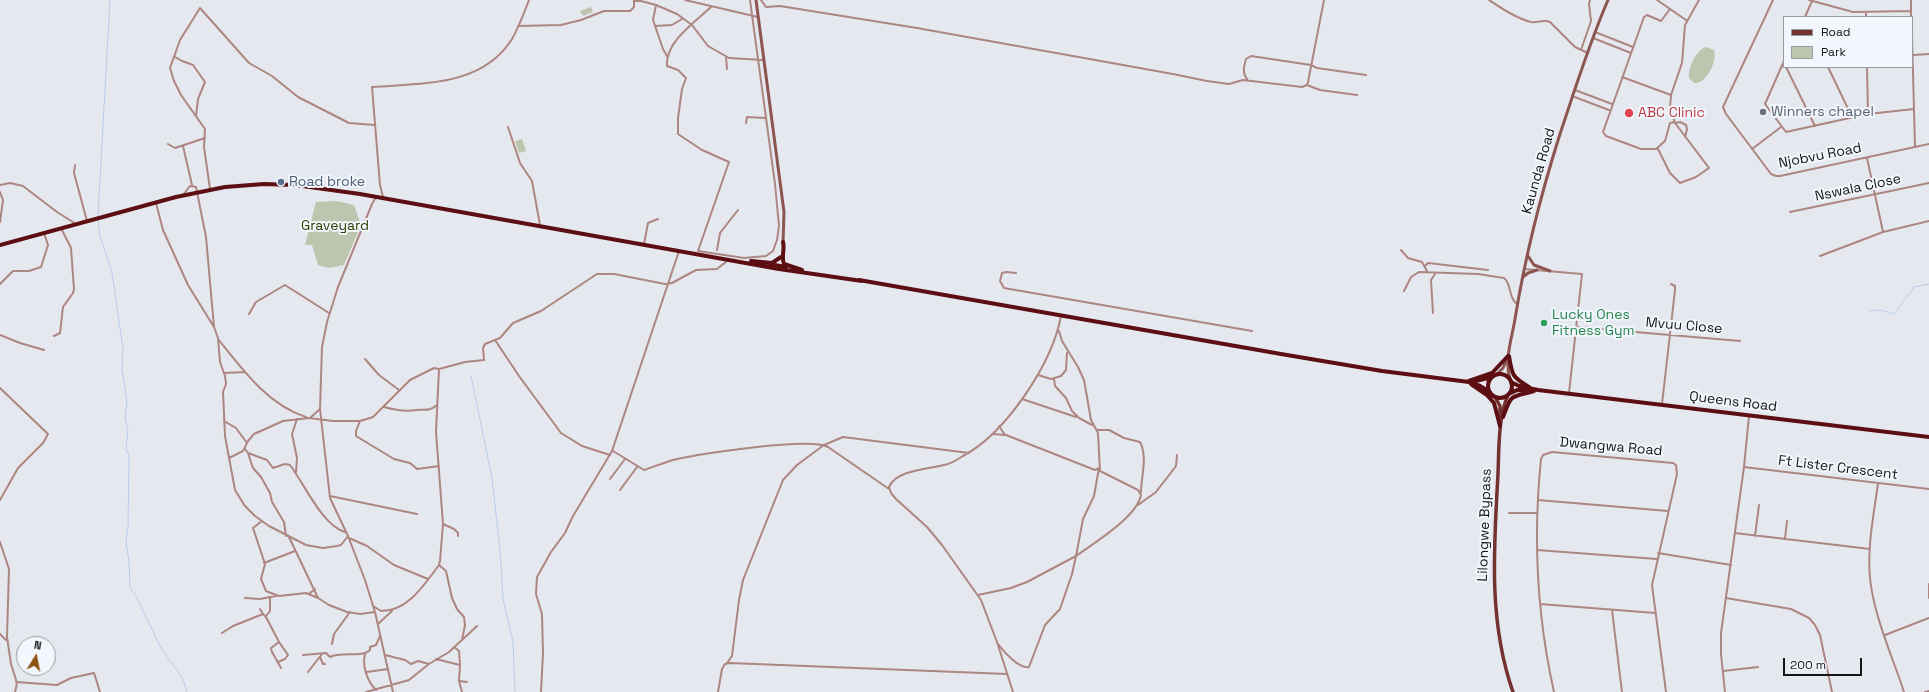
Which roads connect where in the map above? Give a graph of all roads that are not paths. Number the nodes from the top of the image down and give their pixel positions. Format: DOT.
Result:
graph roads {
  1 [pos="529,0"];
  2 [pos="685,0"];
  3 [pos="750,0"];
  4 [pos="756,0"];
  5 [pos="761,0"];
  6 [pos="1324,0"];
  7 [pos="1489,0"];
  8 [pos="1590,0"];
  9 [pos="1608,0"];
  10 [pos="1657,0"];
  11 [pos="1699,0"];
  12 [pos="1773,0"];
  13 [pos="1809,0"];
  14 [pos="1911,0"];
  15 [pos="634,1"];
  16 [pos="1812,1"];
  17 [pos="656,5"];
  18 [pos="764,6"];
  19 [pos="711,7"];
  20 [pos="757,7"];
  21 [pos="1670,9"];
  22 [pos="1911,11"];
  23 [pos="1866,12"];
  24 [pos="752,16"];
  25 [pos="1805,16"];
  26 [pos="1866,16"];
  27 [pos="1911,16"];
  28 [pos="759,17"];
  29 [pos="683,18"];
  30 [pos="1686,20"];
  31 [pos="692,25"];
  32 [pos="518,26"];
  33 [pos="655,26"];
  34 [pos="1595,32"];
  35 [pos="1593,38"];
  36 [pos="1633,47"];
  37 [pos="1581,50"];
  38 [pos="1631,52"];
  39 [pos="1588,53"];
  40 [pos="1929,54"];
  41 [pos="1913,55"];
  42 [pos="667,56"];
  43 [pos="725,56"];
  44 [pos="175,57"];
  45 [pos="758,60"];
  46 [pos="765,60"];
  47 [pos="1783,64"];
  48 [pos="1312,65"];
  49 [pos="1786,68"];
  50 [pos="1828,68"];
  51 [pos="1867,68"];
  52 [pos="727,69"];
  53 [pos="1366,75"];
  54 [pos="1622,77"];
  55 [pos="1248,80"];
  56 [pos="1307,85"];
  57 [pos="1574,90"];
  58 [pos="1671,95"];
  59 [pos="1357,96"];
  60 [pos="1572,96"];
  61 [pos="1612,104"];
  62 [pos="1914,109"];
  63 [pos="1609,110"];
  64 [pos="1868,114"];
  65 [pos="196,116"];
  66 [pos="1852,117"];
  67 [pos="765,118"];
  68 [pos="746,122"];
  69 [pos="1675,123"];
  70 [pos="375,125"];
  71 [pos="1815,126"];
  72 [pos="508,127"];
  73 [pos="1781,127"];
  74 [pos="1685,137"];
  75 [pos="204,138"];
  76 [pos="168,144"];
  77 [pos="1929,144"];
  78 [pos="183,146"];
  79 [pos="1915,147"];
  80 [pos="1658,149"];
  81 [pos="1752,149"];
  82 [pos="1867,158"];
  83 [pos="75,165"];
  84 [pos="1929,182"];
  85 [pos="0,185"];
  86 [pos="192,185"];
  87 [pos="210,189"];
  88 [pos="0,192"];
  89 [pos="198,192"];
  90 [pos="1874,194"];
  91 [pos="183,195"];
  92 [pos="376,197"];
  93 [pos="384,198"];
  94 [pos="156,203"];
  95 [pos="738,210"];
  96 [pos="1790,212"];
  97 [pos="658,219"];
  98 [pos="87,221"];
  99 [pos="1929,221"];
  100 [pos="0,222"];
  101 [pos="76,224"];
  102 [pos="540,226"];
  103 [pos="62,228"];
  104 [pos="1883,232"];
  105 [pos="44,233"];
  106 [pos="783,242"];
  107 [pos="644,244"];
  108 [pos="0,245"];
  109 [pos="680,250"];
  110 [pos="717,250"];
  111 [pos="1401,250"];
  112 [pos="698,252"];
  113 [pos="707,255"];
  114 [pos="1528,256"];
  115 [pos="1820,256"];
  116 [pos="781,257"];
  117 [pos="729,260"];
  118 [pos="751,261"];
  119 [pos="1422,262"];
  120 [pos="1428,263"];
  121 [pos="1425,266"];
  122 [pos="779,267"];
  123 [pos="1524,269"];
  124 [pos="802,270"];
  125 [pos="1488,270"];
  126 [pos="1537,270"];
  127 [pos="1550,271"];
  128 [pos="1428,272"];
  129 [pos="1016,273"];
  130 [pos="1435,274"];
  131 [pos="1522,278"];
  132 [pos="862,281"];
  133 [pos="0,284"];
  134 [pos="669,284"];
  135 [pos="1671,284"];
  136 [pos="1404,291"];
  137 [pos="1517,304"];
  138 [pos="330,313"];
  139 [pos="1433,313"];
  140 [pos="249,314"];
  141 [pos="1061,316"];
  142 [pos="1577,327"];
  143 [pos="214,328"];
  144 [pos="1058,330"];
  145 [pos="1252,331"];
  146 [pos="0,335"];
  147 [pos="1671,335"];
  148 [pos="54,336"];
  149 [pos="218,338"];
  150 [pos="495,340"];
  151 [pos="1740,342"];
  152 [pos="44,350"];
  153 [pos="1068,352"];
  154 [pos="1509,355"];
  155 [pos="365,359"];
  156 [pos="439,369"];
  157 [pos="246,372"];
  158 [pos="224,373"];
  159 [pos="1038,375"];
  160 [pos="1494,376"];
  161 [pos="1054,379"];
  162 [pos="1510,380"];
  163 [pos="1469,382"];
  164 [pos="0,388"];
  165 [pos="399,390"];
  166 [pos="1534,390"];
  167 [pos="1490,392"];
  168 [pos="1509,394"];
  169 [pos="1569,394"];
  170 [pos="1495,397"];
  171 [pos="1022,399"];
  172 [pos="438,405"];
  173 [pos="1662,405"];
  174 [pos="384,407"];
  175 [pos="320,409"];
  176 [pos="1749,416"];
  177 [pos="1503,417"];
  178 [pos="309,418"];
  179 [pos="1079,418"];
  180 [pos="297,419"];
  181 [pos="321,420"];
  182 [pos="224,421"];
  183 [pos="360,421"];
  184 [pos="1093,425"];
  185 [pos="999,426"];
  186 [pos="1500,427"];
  187 [pos="1097,430"];
  188 [pos="992,435"];
  189 [pos="1006,435"];
  190 [pos="1929,437"];
  191 [pos="247,443"];
  192 [pos="824,445"];
  193 [pos="244,449"];
  194 [pos="612,451"];
  195 [pos="248,453"];
  196 [pos="969,453"];
  197 [pos="610,455"];
  198 [pos="1177,455"];
  199 [pos="229,458"];
  200 [pos="625,459"];
  201 [pos="439,466"];
  202 [pos="637,467"];
  203 [pos="1744,467"];
  204 [pos="1099,468"];
  205 [pos="296,473"];
  206 [pos="610,479"];
  207 [pos="1878,483"];
  208 [pos="888,489"];
  209 [pos="1929,489"];
  210 [pos="620,490"];
  211 [pos="1140,492"];
  212 [pos="330,496"];
  213 [pos="0,500"];
  214 [pos="1538,500"];
  215 [pos="1759,505"];
  216 [pos="1137,506"];
  217 [pos="1668,511"];
  218 [pos="1509,513"];
  219 [pos="417,514"];
  220 [pos="1537,514"];
  221 [pos="262,521"];
  222 [pos="1786,521"];
  223 [pos="443,524"];
  224 [pos="346,532"];
  225 [pos="1735,534"];
  226 [pos="287,536"];
  227 [pos="458,536"];
  228 [pos="1755,536"];
  229 [pos="348,537"];
  230 [pos="1785,539"];
  231 [pos="0,542"];
  232 [pos="1870,549"];
  233 [pos="295,550"];
  234 [pos="1537,550"];
  235 [pos="1658,553"];
  236 [pos="1076,556"];
  237 [pos="1657,559"];
  238 [pos="264,563"];
  239 [pos="439,565"];
  240 [pos="1731,565"];
  241 [pos="428,579"];
  242 [pos="1929,584"];
  243 [pos="315,589"];
  244 [pos="309,594"];
  245 [pos="978,595"];
  246 [pos="279,596"];
  247 [pos="270,597"];
  248 [pos="245,598"];
  249 [pos="318,598"];
  250 [pos="1726,598"];
  251 [pos="1929,598"];
  252 [pos="1540,604"];
  253 [pos="373,606"];
  254 [pos="260,609"];
  255 [pos="1612,610"];
  256 [pos="393,611"];
  257 [pos="350,612"];
  258 [pos="375,612"];
  259 [pos="1655,613"];
  260 [pos="263,614"];
  261 [pos="266,616"];
  262 [pos="1929,618"];
  263 [pos="378,624"];
  264 [pos="477,626"];
  265 [pos="222,633"];
  266 [pos="0,634"];
  267 [pos="1885,634"];
  268 [pos="380,636"];
  269 [pos="7,640"];
  270 [pos="461,641"];
  271 [pos="279,642"];
  272 [pos="997,642"];
  273 [pos="332,644"];
  274 [pos="454,647"];
  275 [pos="323,654"];
  276 [pos="365,654"];
  277 [pos="303,655"];
  278 [pos="385,655"];
  279 [pos="320,657"];
  280 [pos="436,659"];
  281 [pos="278,662"];
  282 [pos="727,663"];
  283 [pos="325,664"];
  284 [pos="429,664"];
  285 [pos="460,665"];
  286 [pos="1758,667"];
  287 [pos="281,668"];
  288 [pos="388,670"];
  289 [pos="1723,671"];
  290 [pos="308,672"];
  291 [pos="367,672"];
  292 [pos="1007,674"];
  293 [pos="459,681"];
  294 [pos="16,682"];
  295 [pos="467,682"];
  296 [pos="391,685"];
  297 [pos="376,690"];
  298 [pos="1929,691"];
  299 [pos="15,692"];
  300 [pos="100,692"];
  301 [pos="366,692"];
  302 [pos="393,692"];
  303 [pos="462,692"];
  304 [pos="541,692"];
  305 [pos="718,692"];
  306 [pos="1013,692"];
  307 [pos="1513,692"];
  308 [pos="1554,692"];
  309 [pos="1622,692"];
  310 [pos="1666,692"];
  311 [pos="1725,692"];
  312 [pos="1832,692"];
  313 [pos="1904,692"];
  314 [pos="1925,692"];
  1 -- 32 [label="street"];
  2 -- 19 [label="street"];
  3 -- 24 [label="street"];
  4 -- 20 [label="main road"];
  5 -- 18 [label="street"];
  6 -- 48 [label="street"];
  7 -- 37 [label="street"];
  8 -- 37 [label="street"];
  9 -- 34 [label="main road, Kaunda Road"];
  10 -- 21 [label="street"];
  11 -- 30 [label="street"];
  12 -- 81 [label="street, Njobvu Road"];
  13 -- 16 [label="street"];
  14 -- 22 [label="street"];
  15 -- 17 [label="street"];
  15 -- 32 [label="street"];
  16 -- 23 [label="street"];
  16 -- 25 [label="street"];
  17 -- 29 [label="street"];
  17 -- 33 [label="street"];
  18 -- 20 [label="street"];
  18 -- 55 [label="street"];
  19 -- 24 [label="street"];
  19 -- 31 [label="street"];
  20 -- 28 [label="main road"];
  21 -- 30 [label="street"];
  21 -- 36 [label="street"];
  22 -- 23 [label="street"];
  22 -- 27 [label="street"];
  23 -- 26 [label="street"];
  24 -- 28 [label="street"];
  24 -- 45 [label="street"];
  28 -- 46 [label="main road"];
  29 -- 31 [label="street"];
  29 -- 33 [label="street"];
  30 -- 58 [label="street"];
  31 -- 42 [label="street"];
  31 -- 43 [label="street"];
  32 -- 70 [label="street"];
  33 -- 42 [label="street"];
  34 -- 35 [label="main road, Kaunda Road"];
  34 -- 36 [label="street"];
  35 -- 38 [label="street"];
  35 -- 39 [label="main road, Kaunda Road"];
  36 -- 38 [label="street"];
  37 -- 39 [label="street"];
  38 -- 54 [label="street"];
  39 -- 57 [label="main road, Kaunda Road"];
  40 -- 41 [label="street"];
  41 -- 62 [label="street"];
  42 -- 112 [label="street"];
  43 -- 45 [label="street"];
  43 -- 52 [label="street"];
  44 -- 65 [label="street"];
  44 -- 65 [label="street"];
  44 -- 70 [label="street"];
  45 -- 46 [label="street"];
  45 -- 112 [label="street"];
  46 -- 106 [label="main road"];
  47 -- 73 [label="street"];
  48 -- 53 [label="street"];
  48 -- 55 [label="street"];
  48 -- 56 [label="street"];
  49 -- 71 [label="street"];
  50 -- 66 [label="street"];
  51 -- 64 [label="street"];
  54 -- 58 [label="street"];
  54 -- 61 [label="street"];
  55 -- 56 [label="street"];
  56 -- 59 [label="street"];
  57 -- 60 [label="main road, Kaunda Road"];
  57 -- 61 [label="street"];
  58 -- 69 [label="street"];
  60 -- 63 [label="street"];
  60 -- 114 [label="main road, Kaunda Road"];
  61 -- 63 [label="street"];
  62 -- 64 [label="street"];
  62 -- 79 [label="street"];
  63 -- 80 [label="street"];
  64 -- 66 [label="street"];
  65 -- 75 [label="street"];
  66 -- 71 [label="street"];
  67 -- 68 [label="street"];
  69 -- 74 [label="street"];
  69 -- 74 [label="street"];
  69 -- 80 [label="street"];
  70 -- 93 [label="street"];
  71 -- 73 [label="street"];
  72 -- 102 [label="street"];
  73 -- 81 [label="street"];
  74 -- 80 [label="street"];
  75 -- 78 [label="street"];
  75 -- 87 [label="street"];
  76 -- 78 [label="street"];
  77 -- 79 [label="street, Njobvu Road"];
  78 -- 86 [label="street"];
  79 -- 82 [label="street, Njobvu Road"];
  81 -- 82 [label="street, Njobvu Road"];
  82 -- 90 [label="street"];
  83 -- 98 [label="street"];
  84 -- 90 [label="street, Nswala Close"];
  85 -- 101 [label="street"];
  86 -- 89 [label="street"];
  86 -- 91 [label="street"];
  87 -- 89 [label="highway"];
  87 -- 92 [label="highway"];
  88 -- 100 [label="street"];
  89 -- 91 [label="highway"];
  89 -- 143 [label="street"];
  90 -- 96 [label="street, Nswala Close"];
  90 -- 104 [label="street"];
  91 -- 94 [label="highway"];
  92 -- 93 [label="highway"];
  92 -- 138 [label="street"];
  93 -- 102 [label="highway"];
  94 -- 98 [label="highway"];
  94 -- 143 [label="street"];
  95 -- 110 [label="street"];
  97 -- 107 [label="street"];
  98 -- 101 [label="highway"];
  99 -- 104 [label="street"];
  101 -- 103 [label="highway"];
  102 -- 107 [label="highway"];
  103 -- 105 [label="highway"];
  103 -- 148 [label="street"];
  104 -- 115 [label="street"];
  105 -- 108 [label="highway"];
  105 -- 133 [label="street"];
  106 -- 116 [label="main road"];
  106 -- 124 [label="highway"];
  107 -- 109 [label="highway"];
  109 -- 112 [label="highway"];
  109 -- 134 [label="street"];
  111 -- 119 [label="street"];
  112 -- 113 [label="highway"];
  113 -- 117 [label="highway"];
  113 -- 118 [label="highway"];
  114 -- 123 [label="main road, Kaunda Road"];
  114 -- 127 [label="main road"];
  116 -- 118 [label="highway"];
  116 -- 122 [label="main road"];
  117 -- 122 [label="highway"];
  117 -- 134 [label="street"];
  118 -- 122 [label="highway"];
  119 -- 120 [label="street"];
  119 -- 121 [label="street"];
  120 -- 121 [label="street"];
  120 -- 125 [label="street"];
  121 -- 128 [label="street"];
  122 -- 124 [label="highway"];
  122 -- 132 [label="highway"];
  123 -- 126 [label="street"];
  123 -- 131 [label="main road, Kaunda Road"];
  124 -- 132 [label="highway"];
  126 -- 127 [label="street"];
  126 -- 131 [label="main road"];
  127 -- 142 [label="street"];
  128 -- 130 [label="street"];
  128 -- 136 [label="street"];
  129 -- 145 [label="street"];
  130 -- 137 [label="street"];
  130 -- 139 [label="street"];
  131 -- 137 [label="main road, Kaunda Road"];
  132 -- 141 [label="highway"];
  134 -- 150 [label="street"];
  134 -- 194 [label="street"];
  135 -- 147 [label="street"];
  137 -- 154 [label="main road, Kaunda Road"];
  138 -- 140 [label="street"];
  138 -- 175 [label="street"];
  141 -- 144 [label="street"];
  141 -- 163 [label="highway"];
  142 -- 147 [label="street, Mvuu Close"];
  142 -- 169 [label="street"];
  143 -- 149 [label="street"];
  144 -- 153 [label="street"];
  144 -- 159 [label="street"];
  146 -- 152 [label="street"];
  147 -- 151 [label="street, Mvuu Close"];
  147 -- 173 [label="street"];
  149 -- 157 [label="street"];
  149 -- 158 [label="street"];
  150 -- 156 [label="street"];
  150 -- 197 [label="street"];
  153 -- 161 [label="street"];
  153 -- 184 [label="street"];
  154 -- 160 [label="main road, Kaunda Road"];
  154 -- 162 [label="main road, Kaunda Road"];
  154 -- 163 [label="highway"];
  154 -- 166 [label="highway"];
  155 -- 165 [label="street"];
  156 -- 165 [label="street"];
  156 -- 172 [label="street"];
  157 -- 158 [label="street"];
  157 -- 178 [label="street"];
  158 -- 182 [label="street"];
  159 -- 161 [label="street"];
  159 -- 171 [label="street"];
  160 -- 162 [label="highway"];
  160 -- 163 [label="highway"];
  160 -- 167 [label="highway"];
  161 -- 179 [label="street"];
  162 -- 166 [label="highway"];
  162 -- 168 [label="highway"];
  163 -- 167 [label="highway"];
  163 -- 186 [label="highway"];
  164 -- 213 [label="street"];
  165 -- 174 [label="street"];
  166 -- 168 [label="highway"];
  166 -- 169 [label="highway, Queens Road"];
  166 -- 177 [label="highway"];
  167 -- 170 [label="highway"];
  168 -- 170 [label="highway"];
  168 -- 177 [label="main road, Lilongwe Bypass"];
  169 -- 173 [label="highway, Queens Road"];
  170 -- 186 [label="main road, Lilongwe Bypass"];
  171 -- 179 [label="street"];
  171 -- 185 [label="street"];
  172 -- 174 [label="street"];
  172 -- 201 [label="street"];
  173 -- 176 [label="highway, Queens Road"];
  174 -- 183 [label="street"];
  175 -- 178 [label="street"];
  175 -- 181 [label="street"];
  176 -- 190 [label="highway, Queens Road"];
  176 -- 203 [label="street"];
  177 -- 186 [label="main road, Lilongwe Bypass"];
  178 -- 180 [label="street"];
  178 -- 181 [label="street"];
  179 -- 184 [label="street"];
  180 -- 191 [label="street"];
  180 -- 205 [label="street"];
  181 -- 183 [label="street"];
  181 -- 212 [label="street"];
  182 -- 191 [label="street"];
  182 -- 199 [label="street"];
  183 -- 201 [label="street"];
  184 -- 187 [label="street"];
  185 -- 188 [label="street"];
  185 -- 189 [label="street"];
  186 -- 307 [label="main road, Lilongwe Bypass"];
  187 -- 204 [label="street"];
  187 -- 211 [label="street"];
  188 -- 189 [label="street"];
  188 -- 196 [label="street"];
  189 -- 204 [label="street"];
  191 -- 193 [label="street"];
  192 -- 196 [label="street"];
  192 -- 202 [label="street"];
  192 -- 208 [label="street"];
  192 -- 282 [label="street"];
  193 -- 195 [label="street"];
  193 -- 199 [label="street"];
  194 -- 197 [label="street"];
  194 -- 200 [label="street"];
  195 -- 205 [label="street"];
  195 -- 226 [label="street"];
  196 -- 208 [label="street"];
  197 -- 304 [label="street"];
  198 -- 216 [label="street"];
  199 -- 221 [label="street"];
  200 -- 202 [label="street"];
  200 -- 206 [label="street"];
  201 -- 223 [label="street"];
  202 -- 210 [label="street"];
  203 -- 207 [label="street, Ft Lister Crescent"];
  203 -- 225 [label="street"];
  204 -- 211 [label="street"];
  204 -- 236 [label="street"];
  205 -- 224 [label="street"];
  207 -- 209 [label="street, Ft Lister Crescent"];
  207 -- 232 [label="street"];
  208 -- 245 [label="street"];
  211 -- 216 [label="street"];
  212 -- 219 [label="street"];
  212 -- 224 [label="street"];
  214 -- 217 [label="street"];
  214 -- 217 [label="street, Dwangwa Road"];
  214 -- 220 [label="street"];
  215 -- 228 [label="street"];
  216 -- 236 [label="street"];
  217 -- 235 [label="street"];
  218 -- 220 [label="street"];
  220 -- 234 [label="street"];
  221 -- 226 [label="street"];
  221 -- 238 [label="street"];
  222 -- 230 [label="street"];
  223 -- 227 [label="street"];
  223 -- 239 [label="street"];
  224 -- 229 [label="street"];
  225 -- 228 [label="street"];
  225 -- 240 [label="street"];
  226 -- 229 [label="street"];
  226 -- 233 [label="street"];
  228 -- 230 [label="street"];
  229 -- 241 [label="street"];
  229 -- 253 [label="street"];
  230 -- 232 [label="street"];
  231 -- 269 [label="street"];
  232 -- 267 [label="street"];
  233 -- 238 [label="street"];
  233 -- 243 [label="street"];
  234 -- 237 [label="street"];
  234 -- 252 [label="street"];
  235 -- 237 [label="street"];
  235 -- 240 [label="street"];
  236 -- 245 [label="street"];
  236 -- 272 [label="street"];
  237 -- 259 [label="street"];
  238 -- 246 [label="street"];
  239 -- 241 [label="street"];
  239 -- 270 [label="street"];
  240 -- 250 [label="street"];
  241 -- 256 [label="street"];
  242 -- 251 [label="street"];
  243 -- 244 [label="street"];
  243 -- 249 [label="street"];
  244 -- 246 [label="street"];
  244 -- 249 [label="street"];
  245 -- 272 [label="street"];
  246 -- 247 [label="street"];
  247 -- 248 [label="street"];
  247 -- 261 [label="street"];
  249 -- 257 [label="street"];
  250 -- 289 [label="street"];
  250 -- 312 [label="street"];
  252 -- 255 [label="street"];
  252 -- 308 [label="street"];
  253 -- 256 [label="street"];
  253 -- 258 [label="street"];
  254 -- 260 [label="street"];
  255 -- 259 [label="street"];
  255 -- 309 [label="street"];
  256 -- 263 [label="street"];
  257 -- 258 [label="street"];
  257 -- 273 [label="street"];
  258 -- 263 [label="street"];
  259 -- 310 [label="street"];
  260 -- 261 [label="street"];
  260 -- 265 [label="street"];
  261 -- 271 [label="street"];
  262 -- 267 [label="street"];
  263 -- 268 [label="street"];
  264 -- 270 [label="street"];
  266 -- 269 [label="street"];
  267 -- 313 [label="street"];
  268 -- 276 [label="street"];
  268 -- 278 [label="street"];
  269 -- 294 [label="street"];
  270 -- 274 [label="street"];
  271 -- 281 [label="street"];
  271 -- 281 [label="street"];
  272 -- 292 [label="street"];
  274 -- 280 [label="street"];
  274 -- 285 [label="street"];
  275 -- 276 [label="street"];
  275 -- 277 [label="street"];
  275 -- 279 [label="street"];
  276 -- 291 [label="street"];
  278 -- 284 [label="street"];
  278 -- 288 [label="street"];
  279 -- 283 [label="street"];
  279 -- 290 [label="street"];
  280 -- 284 [label="street"];
  280 -- 285 [label="street"];
  281 -- 287 [label="street"];
  282 -- 292 [label="street"];
  282 -- 305 [label="street"];
  284 -- 296 [label="street"];
  285 -- 293 [label="street"];
  286 -- 289 [label="street"];
  288 -- 291 [label="street"];
  288 -- 296 [label="street"];
  289 -- 311 [label="street"];
  291 -- 297 [label="street"];
  292 -- 306 [label="street"];
  293 -- 295 [label="street"];
  293 -- 303 [label="street"];
  294 -- 299 [label="street"];
  294 -- 300 [label="street"];
  296 -- 297 [label="street"];
  296 -- 302 [label="street"];
  297 -- 301 [label="street"];
  298 -- 314 [label="street"];
}
